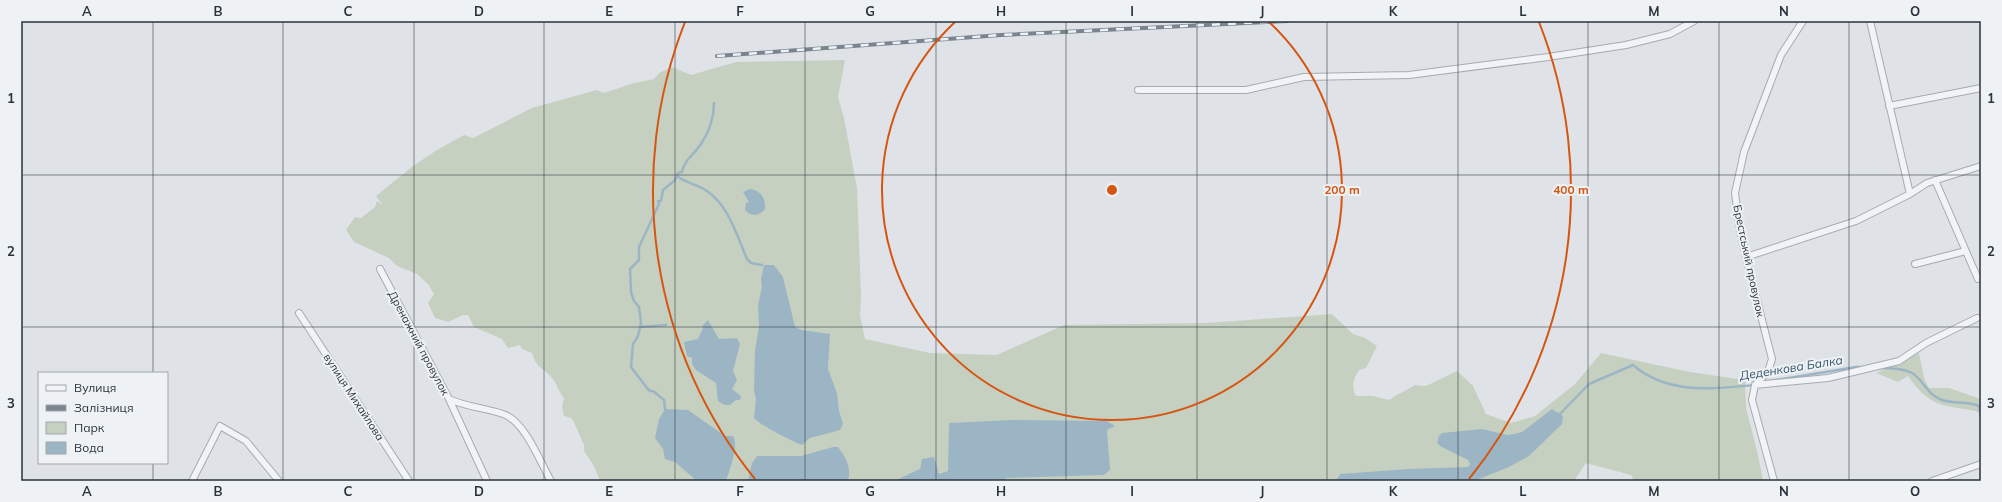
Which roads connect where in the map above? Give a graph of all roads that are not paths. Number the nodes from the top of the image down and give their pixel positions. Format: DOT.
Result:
graph roads {
  1 [pos="1694,21"];
  2 [pos="1803,21"];
  3 [pos="1870,21"];
  4 [pos="1981,88"];
  5 [pos="1138,90"];
  6 [pos="1889,106"];
  7 [pos="1981,166"];
  8 [pos="1935,180"];
  9 [pos="1910,194"];
  10 [pos="1966,251"];
  11 [pos="1746,257"];
  12 [pos="1915,264"];
  13 [pos="380,269"];
  14 [pos="1980,279"];
  15 [pos="298,312"];
  16 [pos="1977,318"];
  17 [pos="1755,385"];
  18 [pos="449,399"];
  19 [pos="1981,464"];
  20 [pos="192,481"];
  21 [pos="279,481"];
  22 [pos="409,481"];
  23 [pos="487,481"];
  24 [pos="550,481"];
  25 [pos="1774,481"];
  26 [pos="1932,481"];
  1 -- 5 [label="street"];
  2 -- 11 [label="street, Брестський провулок"];
  3 -- 6 [label="street"];
  4 -- 6 [label="street"];
  6 -- 9 [label="street"];
  7 -- 8 [label="street"];
  8 -- 9 [label="street"];
  8 -- 10 [label="street"];
  9 -- 11 [label="street"];
  10 -- 12 [label="street"];
  10 -- 14 [label="street"];
  11 -- 17 [label="street, Брестський провулок"];
  13 -- 18 [label="street, Дренажний провулок"];
  15 -- 22 [label="street, вулиця Михайлова"];
  16 -- 17 [label="street"];
  17 -- 25 [label="street"];
  18 -- 23 [label="street"];
  18 -- 24 [label="street, Дренажний провулок"];
  19 -- 26 [label="street"];
  20 -- 21 [label="street"];
}
